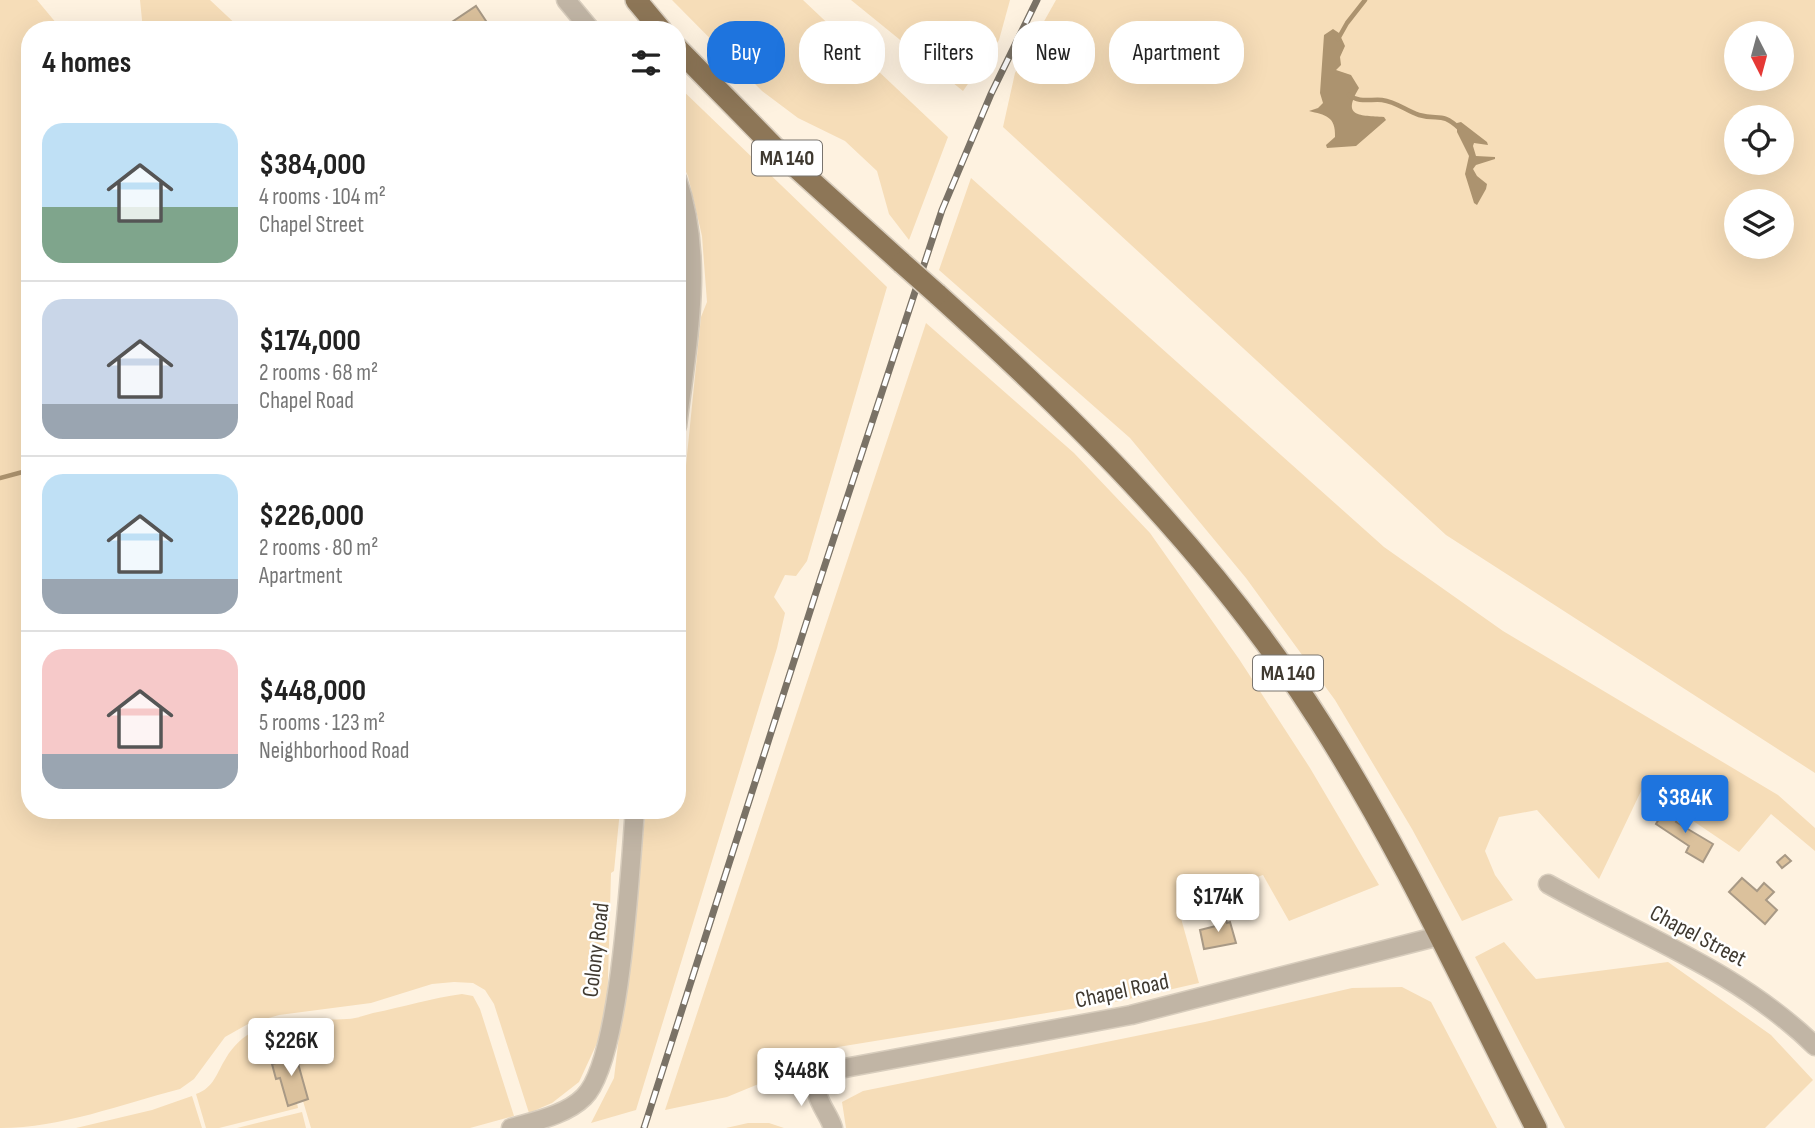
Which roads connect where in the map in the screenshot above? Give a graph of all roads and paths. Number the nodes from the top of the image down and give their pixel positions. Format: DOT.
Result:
graph roads {
  1 [pos="566,0"];
  2 [pos="636,0"];
  3 [pos="584,21"];
  4 [pos="654,21"];
  5 [pos="686,57"];
  6 [pos="686,210"];
  7 [pos="686,335"];
  8 [pos="634,819"];
  9 [pos="1548,884"];
  10 [pos="1438,936"];
  11 [pos="1815,1046"];
  12 [pos="511,1128"];
  13 [pos="833,1128"];
  14 [pos="1536,1128"];
  1 -- 3 [label="street"];
  2 -- 4 [label="highway"];
  5 -- 10 [label="highway, MA 140, bridge"];
  6 -- 7 [label="street"];
  8 -- 12 [label="street, Colony Road"];
  9 -- 11 [label="street, Chapel Street"];
  10 -- 13 [label="street, Chapel Road"];
  10 -- 14 [label="highway, MA 140"];
}
